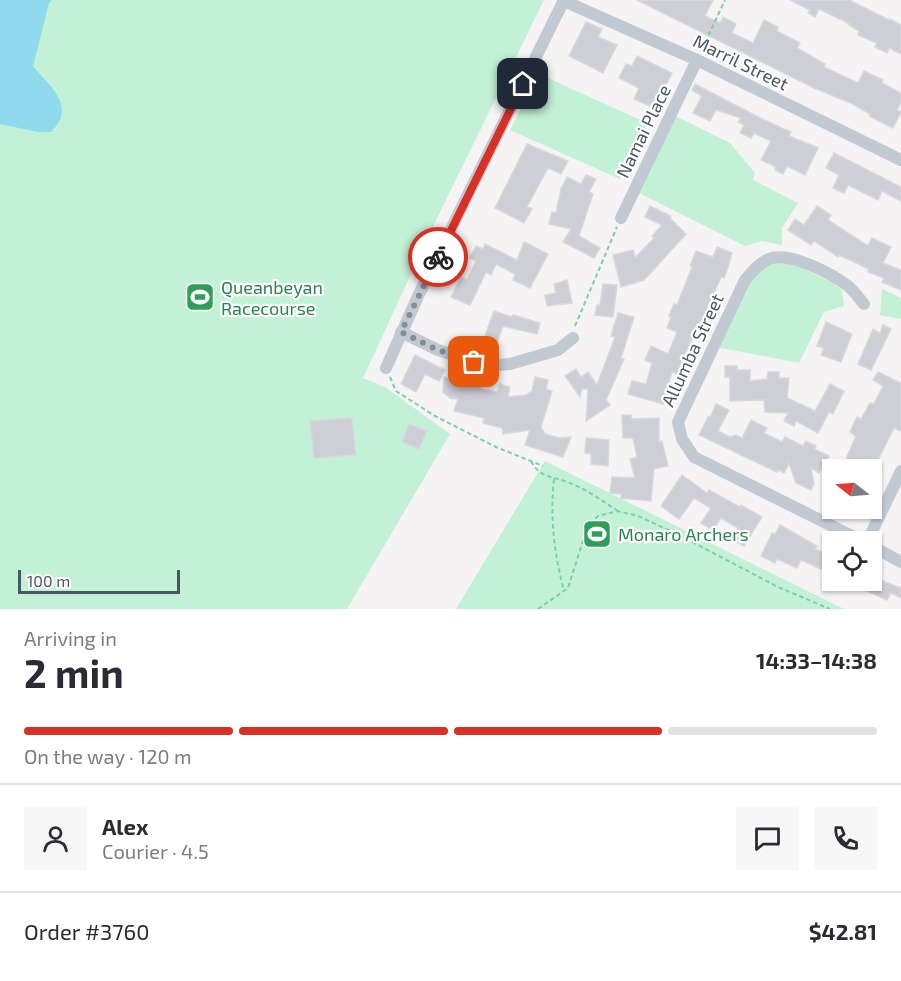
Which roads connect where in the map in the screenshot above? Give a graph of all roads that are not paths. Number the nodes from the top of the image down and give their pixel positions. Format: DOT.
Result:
graph roads {
  1 [pos="564,0"];
  2 [pos="697,60"];
  3 [pos="901,160"];
  4 [pos="621,218"];
  5 [pos="864,304"];
  6 [pos="401,332"];
  7 [pos="573,338"];
  8 [pos="386,368"];
  9 [pos="901,471"];
  10 [pos="843,531"];
  11 [pos="871,531"];
  12 [pos="882,552"];
  13 [pos="901,562"];
  1 -- 2 [label="street, Marril Street"];
  1 -- 6 [label="street"];
  2 -- 3 [label="street, Marril Street"];
  2 -- 4 [label="street, Namai Place"];
  5 -- 10 [label="street, Allumba Street"];
  6 -- 7 [label="street"];
  6 -- 8 [label="street"];
  9 -- 11 [label="street"];
  12 -- 13 [label="street"];
}
